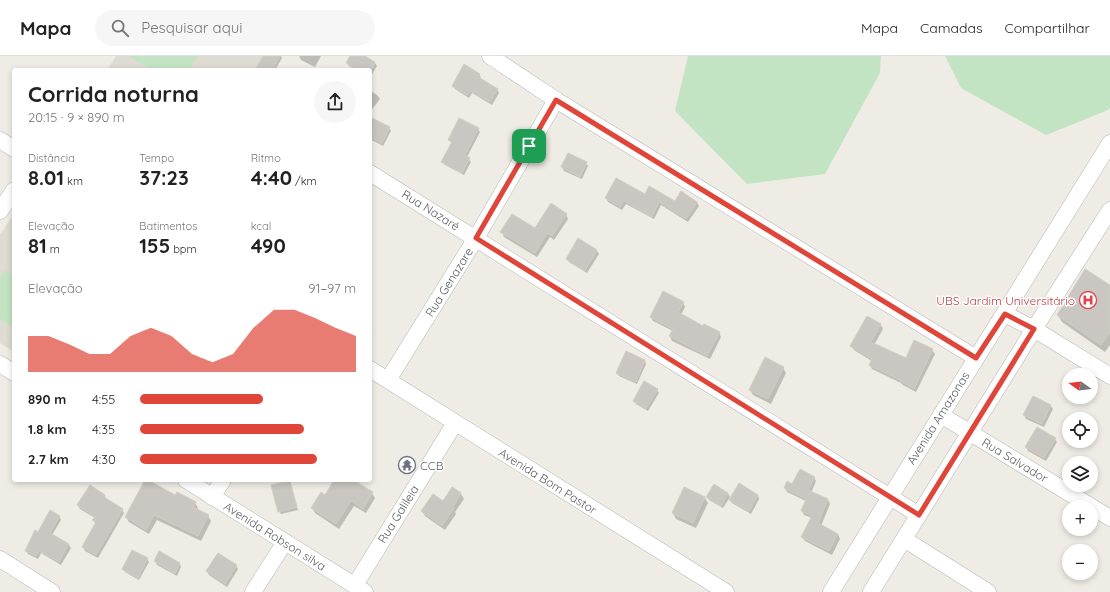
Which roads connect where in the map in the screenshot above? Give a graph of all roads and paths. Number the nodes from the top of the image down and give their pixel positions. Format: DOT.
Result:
graph roads {
  1 [pos="490,56"];
  2 [pos="556,100"];
  3 [pos="0,140"];
  4 [pos="1110,143"];
  5 [pos="12,148"];
  6 [pos="372,174"];
  7 [pos="12,193"];
  8 [pos="1110,210"];
  9 [pos="0,211"];
  10 [pos="476,238"];
  11 [pos="1005,314"];
  12 [pos="1034,329"];
  13 [pos="976,358"];
  14 [pos="0,364"];
  15 [pos="372,370"];
  16 [pos="12,372"];
  17 [pos="1110,376"];
  18 [pos="388,380"];
  19 [pos="941,415"];
  20 [pos="455,423"];
  21 [pos="971,433"];
  22 [pos="189,482"];
  23 [pos="222,482"];
  24 [pos="890,496"];
  25 [pos="212,497"];
  26 [pos="919,515"];
  27 [pos="1110,518"];
  28 [pos="904,539"];
  29 [pos="285,542"];
  30 [pos="0,559"];
  31 [pos="360,589"];
  32 [pos="52,592"];
  33 [pos="253,592"];
  34 [pos="726,592"];
  35 [pos="831,592"];
  36 [pos="871,592"];
  37 [pos="988,592"];
  1 -- 2 [label="street"];
  2 -- 10 [label="street, Rua Genazare"];
  2 -- 13 [label="street"];
  3 -- 5 [label="street"];
  4 -- 11 [label="street, Avenida Amazonas"];
  6 -- 10 [label="street, Rua Nazaré"];
  7 -- 9 [label="street"];
  8 -- 12 [label="street"];
  10 -- 18 [label="street, Rua Genazare"];
  10 -- 24 [label="street, Rua Nazaré"];
  11 -- 12 [label="street"];
  11 -- 13 [label="street, Avenida Amazonas"];
  12 -- 17 [label="street"];
  12 -- 21 [label="street"];
  13 -- 19 [label="street, Avenida Amazonas"];
  14 -- 16 [label="street"];
  15 -- 18 [label="street, Avenida Bom Pastor"];
  18 -- 20 [label="street, Avenida Bom Pastor"];
  19 -- 21 [label="street, Rua Salvador"];
  19 -- 24 [label="street, Avenida Amazonas"];
  20 -- 31 [label="street, Rua Galileia"];
  20 -- 34 [label="street, Avenida Bom Pastor"];
  21 -- 26 [label="street"];
  21 -- 27 [label="street, Rua Salvador"];
  22 -- 25 [label="street, Avenida Robson silva"];
  23 -- 25 [label="street"];
  24 -- 26 [label="street, Rua Nazaré"];
  24 -- 35 [label="street, Avenida Amazonas"];
  25 -- 29 [label="street, Avenida Robson silva"];
  26 -- 28 [label="street"];
  28 -- 36 [label="street"];
  28 -- 37 [label="street"];
  29 -- 31 [label="street, Avenida Robson silva"];
  29 -- 33 [label="street"];
  30 -- 32 [label="street"];
}
